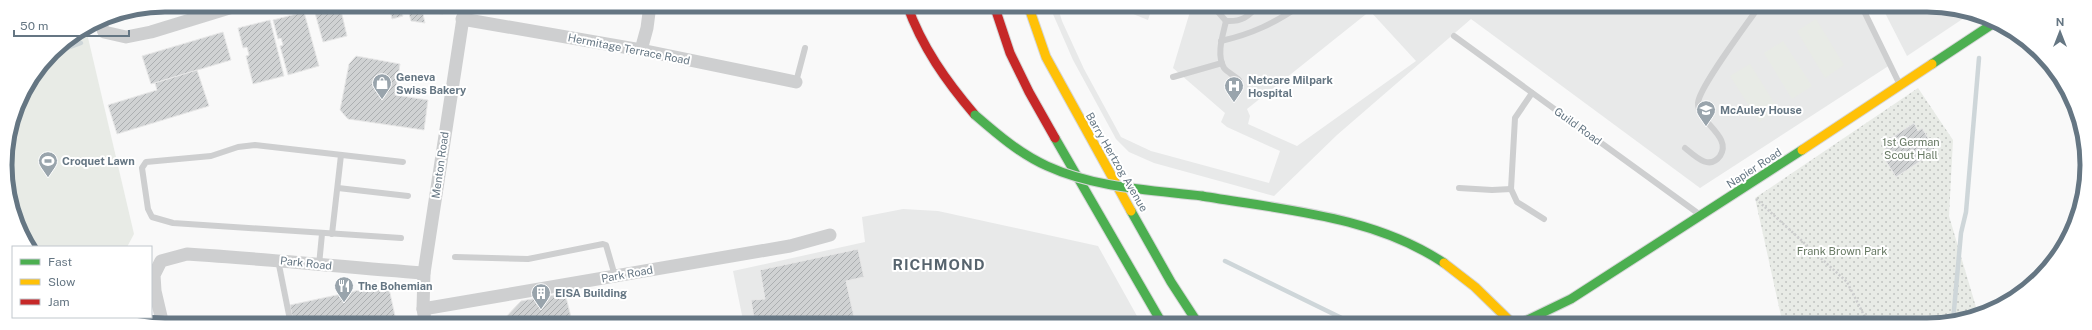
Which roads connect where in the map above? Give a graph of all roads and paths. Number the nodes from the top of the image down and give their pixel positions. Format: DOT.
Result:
graph roads {
  1 [pos="216,12"];
  2 [pos="464,12"];
  3 [pos="649,12"];
  4 [pos="910,12"];
  5 [pos="996,12"];
  6 [pos="1030,12"];
  7 [pos="1218,12"];
  8 [pos="1253,12"];
  9 [pos="1292,12"];
  10 [pos="1755,12"];
  11 [pos="1864,12"];
  12 [pos="462,19"];
  13 [pos="1226,21"];
  14 [pos="101,26"];
  15 [pos="1990,26"];
  16 [pos="1454,36"];
  17 [pos="1221,41"];
  18 [pos="805,48"];
  19 [pos="641,50"];
  20 [pos="1222,63"];
  21 [pos="1173,77"];
  22 [pos="1239,80"];
  23 [pos="796,82"];
  24 [pos="1900,86"];
  25 [pos="1532,93"];
  26 [pos="1684,148"];
  27 [pos="341,155"];
  28 [pos="403,162"];
  29 [pos="338,188"];
  30 [pos="1459,188"];
  31 [pos="1511,189"];
  32 [pos="1744,189"];
  33 [pos="408,196"];
  34 [pos="1702,216"];
  35 [pos="1544,219"];
  36 [pos="322,234"];
  37 [pos="332,234"];
  38 [pos="830,235"];
  39 [pos="401,238"];
  40 [pos="456,257"];
  41 [pos="278,260"];
  42 [pos="319,265"];
  43 [pos="424,274"];
  44 [pos="615,276"];
  45 [pos="424,310"];
  46 [pos="161,318"];
  47 [pos="290,318"];
  48 [pos="425,318"];
  49 [pos="1159,318"];
  50 [pos="1194,318"];
  51 [pos="1509,318"];
  52 [pos="1531,318"];
  53 [pos="1865,318"];
  1 -- 14 [label="street"];
  2 -- 12 [label="street, Menton Road"];
  3 -- 19 [label="street"];
  4 -- 51 [label="main road, bridge"];
  5 -- 49 [label="main road"];
  6 -- 50 [label="main road, Barry Hertzog Avenue"];
  7 -- 13 [label="lane"];
  8 -- 13 [label="lane"];
  9 -- 17 [label="lane"];
  10 -- 26 [label="lane"];
  11 -- 24 [label="lane"];
  12 -- 19 [label="street, Hermitage Terrace Road"];
  12 -- 43 [label="street, Menton Road"];
  13 -- 17 [label="lane"];
  15 -- 24 [label="main road, Napier Road"];
  16 -- 25 [label="lane, Guild Road"];
  17 -- 20 [label="lane"];
  18 -- 23 [label="lane"];
  19 -- 23 [label="street, Hermitage Terrace Road"];
  20 -- 21 [label="lane"];
  20 -- 22 [label="lane"];
  24 -- 32 [label="main road, Napier Road"];
  25 -- 31 [label="lane"];
  25 -- 34 [label="lane, Guild Road"];
  27 -- 28 [label="lane"];
  27 -- 29 [label="lane"];
  27 -- 36 [label="lane"];
  29 -- 33 [label="lane"];
  29 -- 37 [label="lane"];
  30 -- 31 [label="lane"];
  31 -- 35 [label="lane"];
  32 -- 34 [label="main road, Napier Road"];
  32 -- 53 [label="path"];
  34 -- 52 [label="main road, Napier Road"];
  36 -- 37 [label="lane"];
  36 -- 42 [label="lane"];
  37 -- 39 [label="lane"];
  38 -- 44 [label="street, Park Road"];
  40 -- 44 [label="lane"];
  41 -- 42 [label="street, Park Road"];
  41 -- 46 [label="street, Park Road"];
  41 -- 47 [label="lane"];
  42 -- 43 [label="street, Park Road"];
  43 -- 45 [label="street, Menton Road"];
  44 -- 45 [label="street, Park Road"];
  45 -- 48 [label="street, Menton Road"];
}
